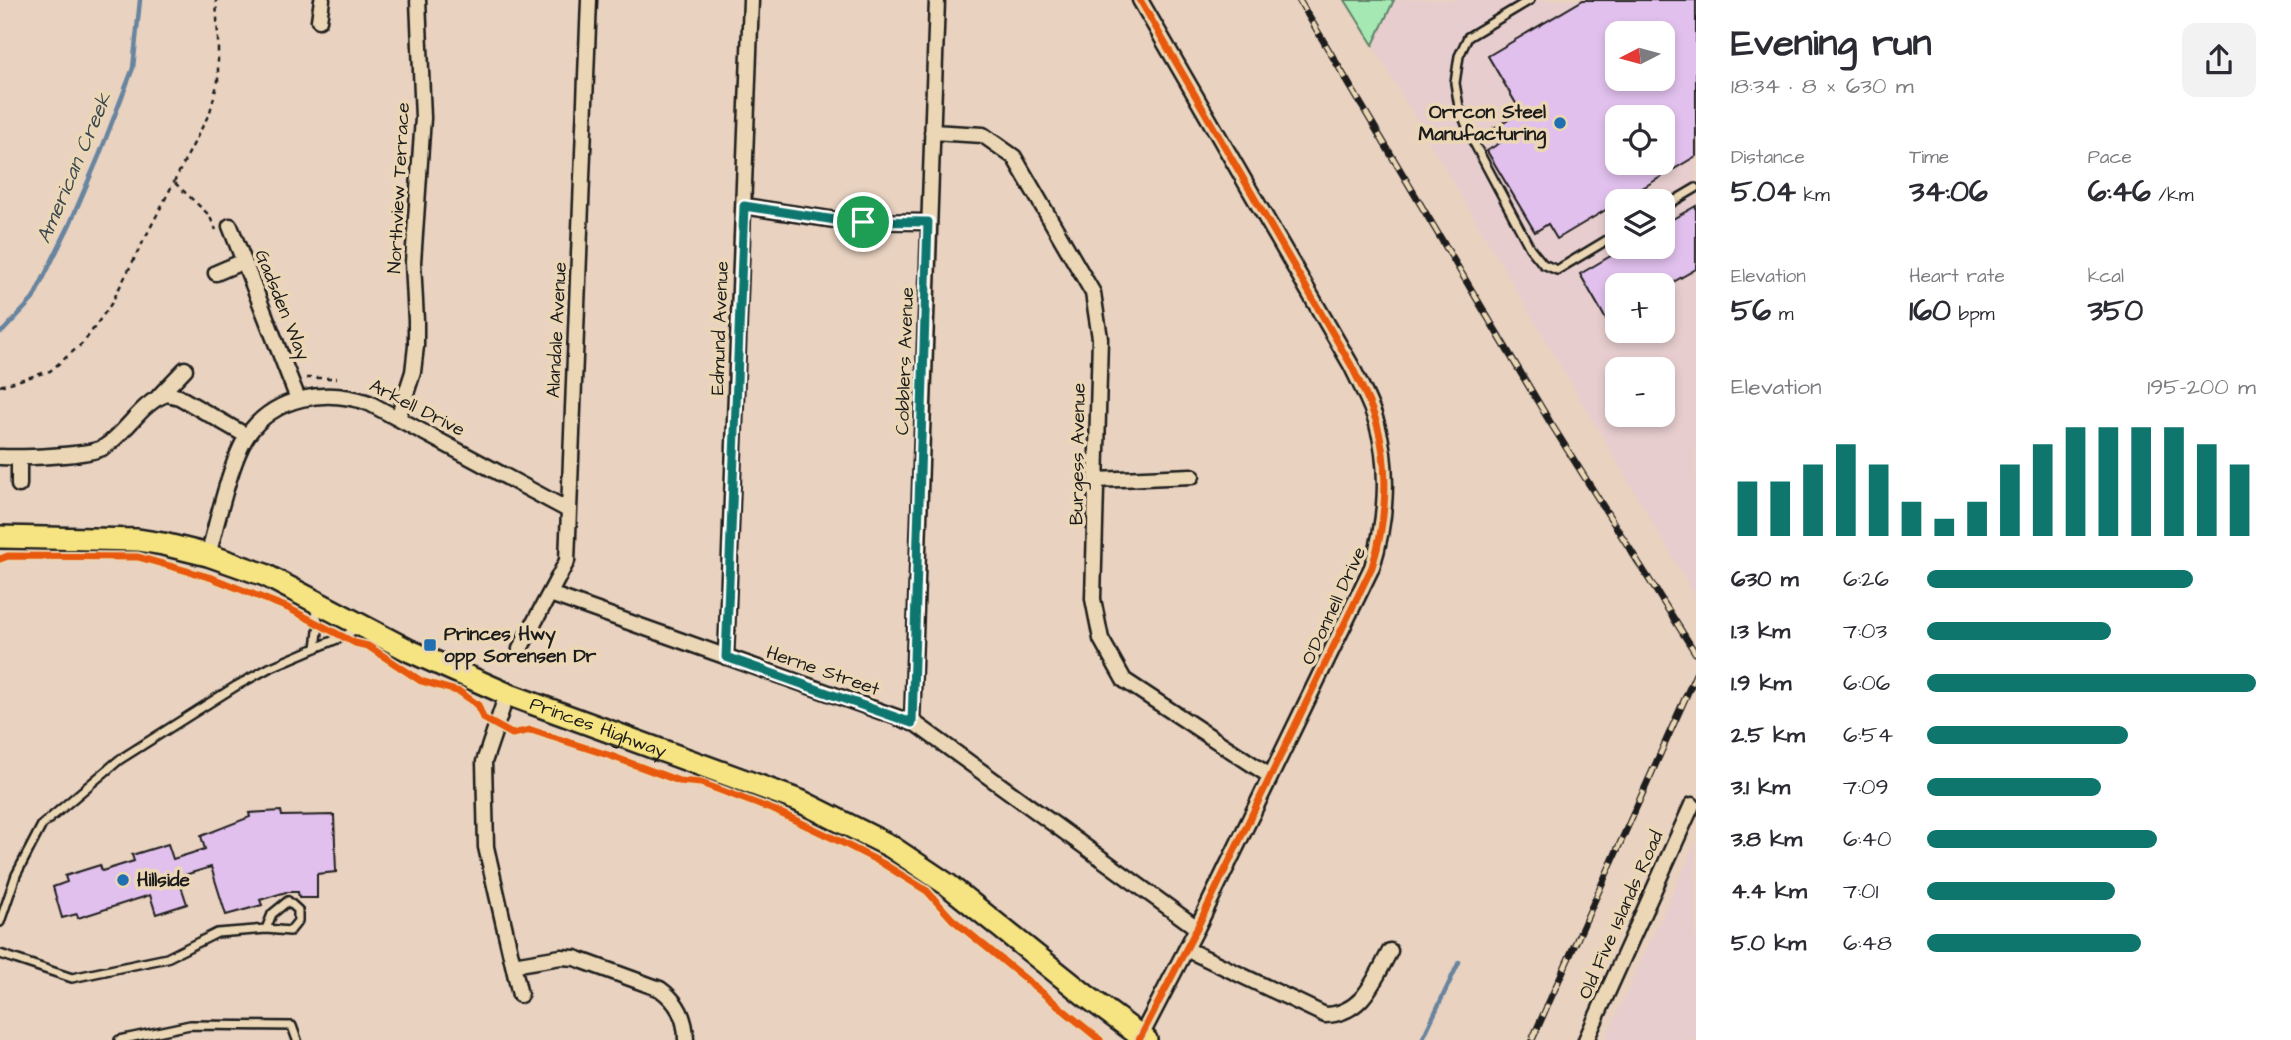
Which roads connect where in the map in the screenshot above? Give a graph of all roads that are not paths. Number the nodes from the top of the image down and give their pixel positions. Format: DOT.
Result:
graph roads {
  1 [pos="322,0"];
  2 [pos="418,0"];
  3 [pos="589,0"];
  4 [pos="751,0"];
  5 [pos="937,0"];
  6 [pos="1140,0"];
  7 [pos="1530,0"];
  8 [pos="319,20"];
  9 [pos="932,132"];
  10 [pos="1696,188"];
  11 [pos="1675,200"];
  12 [pos="744,206"];
  13 [pos="928,222"];
  14 [pos="230,226"];
  15 [pos="1605,241"];
  16 [pos="244,261"];
  17 [pos="216,273"];
  18 [pos="185,369"];
  19 [pos="158,397"];
  20 [pos="298,399"];
  21 [pos="398,418"];
  22 [pos="247,436"];
  23 [pos="0,457"];
  24 [pos="19,458"];
  25 [pos="1192,476"];
  26 [pos="1096,480"];
  27 [pos="19,485"];
  28 [pos="568,510"];
  29 [pos="0,537"];
  30 [pos="208,555"];
  31 [pos="550,594"];
  32 [pos="311,598"];
  33 [pos="363,626"];
  34 [pos="316,648"];
  35 [pos="520,649"];
  36 [pos="726,657"];
  37 [pos="507,694"];
  38 [pos="912,723"];
  39 [pos="1270,776"];
  40 [pos="1692,805"];
  41 [pos="0,922"];
  42 [pos="1197,928"];
  43 [pos="266,929"];
  44 [pos="1186,949"];
  45 [pos="1390,951"];
  46 [pos="0,954"];
  47 [pos="513,965"];
  48 [pos="520,995"];
  49 [pos="1142,1039"];
  50 [pos="119,1040"];
  51 [pos="297,1040"];
  52 [pos="686,1040"];
  53 [pos="1586,1040"];
  1 -- 8 [label="street"];
  2 -- 21 [label="street, Northview Terrace"];
  3 -- 28 [label="street, Alandale Avenue"];
  4 -- 12 [label="street, Edmund Avenue"];
  5 -- 9 [label="street, Cobblers Avenue"];
  6 -- 39 [label="street, O'Donnell Drive"];
  7 -- 15 [label="lane"];
  9 -- 13 [label="street, Cobblers Avenue"];
  9 -- 26 [label="street, Burgess Avenue"];
  10 -- 11 [label="lane"];
  12 -- 13 [label="street"];
  12 -- 36 [label="street, Edmund Avenue"];
  13 -- 38 [label="street, Cobblers Avenue"];
  14 -- 16 [label="street, Gadsden Way"];
  16 -- 17 [label="street"];
  16 -- 20 [label="street, Gadsden Way"];
  18 -- 19 [label="street"];
  19 -- 22 [label="street"];
  19 -- 24 [label="street"];
  20 -- 21 [label="street, Arkell Drive"];
  20 -- 22 [label="street, Arkell Drive"];
  21 -- 28 [label="street, Arkell Drive"];
  22 -- 30 [label="street, Arkell Drive"];
  23 -- 24 [label="street"];
  24 -- 27 [label="street"];
  25 -- 26 [label="street"];
  26 -- 39 [label="street, Burgess Avenue"];
  28 -- 31 [label="street, Alandale Avenue"];
  29 -- 30 [label="main road, Princes Highway"];
  30 -- 32 [label="main road, Princes Highway"];
  31 -- 35 [label="street, Alandale Avenue"];
  31 -- 36 [label="street, Herne Street"];
  32 -- 33 [label="main road, Princes Highway"];
  32 -- 34 [label="lane"];
  33 -- 34 [label="lane"];
  33 -- 37 [label="main road, Princes Highway"];
  34 -- 41 [label="lane"];
  36 -- 38 [label="street, Herne Street"];
  37 -- 47 [label="street"];
  37 -- 49 [label="main road, Princes Highway"];
  38 -- 42 [label="street, Herne Street"];
  39 -- 42 [label="street, O'Donnell Drive"];
  40 -- 53 [label="street, Old Five Islands Road"];
  42 -- 44 [label="street, O'Donnell Drive"];
  43 -- 43 [label="lane"];
  43 -- 46 [label="lane"];
  44 -- 45 [label="street"];
  44 -- 49 [label="street, O'Donnell Drive"];
  47 -- 48 [label="street"];
  47 -- 52 [label="street"];
  50 -- 51 [label="lane"];
}
